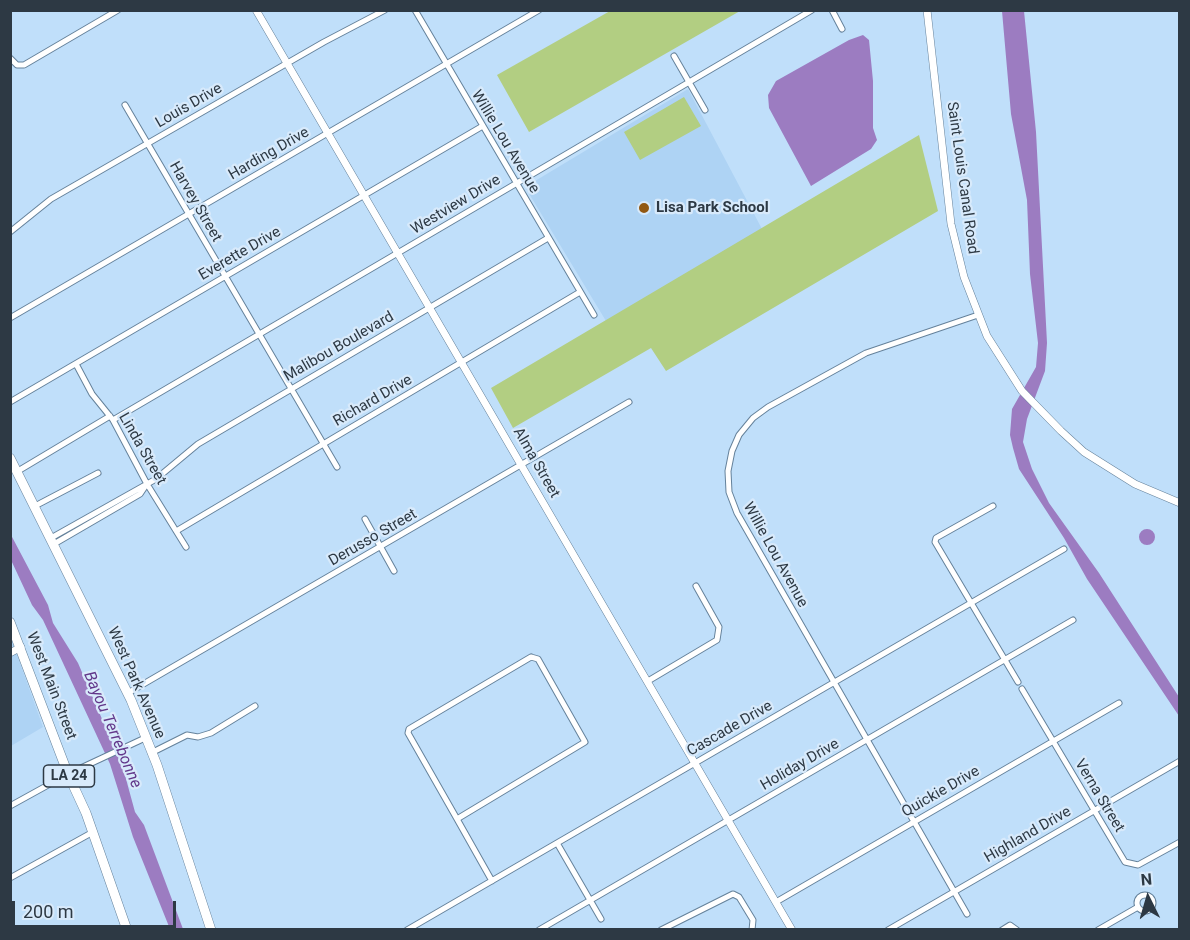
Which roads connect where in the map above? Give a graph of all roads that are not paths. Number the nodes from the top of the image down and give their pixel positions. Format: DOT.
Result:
graph roads {
  1 [pos="118,10"];
  2 [pos="256,10"];
  3 [pos="385,10"];
  4 [pos="415,10"];
  5 [pos="539,10"];
  6 [pos="812,10"];
  7 [pos="832,10"];
  8 [pos="927,10"];
  9 [pos="843,29"];
  10 [pos="674,56"];
  11 [pos="10,58"];
  12 [pos="287,64"];
  13 [pos="447,64"];
  14 [pos="689,82"];
  15 [pos="125,105"];
  16 [pos="705,110"];
  17 [pos="482,127"];
  18 [pos="327,134"];
  19 [pos="147,143"];
  20 [pos="516,183"];
  21 [pos="363,196"];
  22 [pos="189,215"];
  23 [pos="10,232"];
  24 [pos="548,238"];
  25 [pos="397,253"];
  26 [pos="225,277"];
  27 [pos="580,292"];
  28 [pos="429,308"];
  29 [pos="594,315"];
  30 [pos="978,315"];
  31 [pos="10,318"];
  32 [pos="259,334"];
  33 [pos="461,362"];
  34 [pos="76,364"];
  35 [pos="291,389"];
  36 [pos="10,402"];
  37 [pos="629,402"];
  38 [pos="111,418"];
  39 [pos="323,444"];
  40 [pos="10,458"];
  41 [pos="521,466"];
  42 [pos="337,467"];
  43 [pos="18,471"];
  44 [pos="98,472"];
  45 [pos="147,484"];
  46 [pos="1179,503"];
  47 [pos="35,506"];
  48 [pos="993,506"];
  49 [pos="365,519"];
  50 [pos="177,530"];
  51 [pos="53,541"];
  52 [pos="186,547"];
  53 [pos="380,547"];
  54 [pos="1064,549"];
  55 [pos="394,571"];
  56 [pos="696,586"];
  57 [pos="972,603"];
  58 [pos="1073,621"];
  59 [pos="10,622"];
  60 [pos="21,647"];
  61 [pos="10,653"];
  62 [pos="1005,660"];
  63 [pos="648,681"];
  64 [pos="1018,682"];
  65 [pos="834,683"];
  66 [pos="1022,689"];
  67 [pos="128,693"];
  68 [pos="1119,703"];
  69 [pos="255,706"];
  70 [pos="145,738"];
  71 [pos="867,740"];
  72 [pos="1052,742"];
  73 [pos="151,753"];
  74 [pos="1179,761"];
  75 [pos="696,763"];
  76 [pos="68,774"];
  77 [pos="10,806"];
  78 [pos="1094,811"];
  79 [pos="457,819"];
  80 [pos="729,820"];
  81 [pos="915,821"];
  82 [pos="93,832"];
  83 [pos="1179,842"];
  84 [pos="557,843"];
  85 [pos="10,878"];
  86 [pos="492,880"];
  87 [pos="954,891"];
  88 [pos="590,900"];
  89 [pos="776,902"];
  90 [pos="1138,907"];
  91 [pos="967,914"];
  92 [pos="601,919"];
  93 [pos="418,923"];
  94 [pos="753,928"];
  95 [pos="127,930"];
  96 [pos="211,930"];
  97 [pos="407,930"];
  98 [pos="422,930"];
  99 [pos="539,930"];
  100 [pos="661,930"];
  101 [pos="792,930"];
  102 [pos="888,930"];
  103 [pos="1002,930"];
  104 [pos="1017,930"];
  105 [pos="1098,930"];
  1 -- 11 [label="street"];
  2 -- 12 [label="street, Alma Street"];
  3 -- 12 [label="street, Louis Drive"];
  4 -- 13 [label="street, Willie Lou Avenue"];
  5 -- 13 [label="street, Harding Drive"];
  6 -- 14 [label="street, Westview Drive"];
  7 -- 9 [label="street"];
  8 -- 30 [label="street, Saint Louis Canal Road"];
  10 -- 14 [label="street"];
  12 -- 18 [label="street, Alma Street"];
  12 -- 19 [label="street, Louis Drive"];
  13 -- 17 [label="street, Willie Lou Avenue"];
  13 -- 18 [label="street, Harding Drive"];
  14 -- 16 [label="street"];
  14 -- 20 [label="street, Westview Drive"];
  15 -- 19 [label="street, Harvey Street"];
  17 -- 20 [label="street, Willie Lou Avenue"];
  17 -- 21 [label="street, Everette Drive"];
  18 -- 21 [label="street, Alma Street"];
  18 -- 22 [label="street, Harding Drive"];
  19 -- 22 [label="street, Harvey Street"];
  19 -- 23 [label="street, Louis Drive"];
  20 -- 24 [label="street, Willie Lou Avenue"];
  20 -- 25 [label="street, Westview Drive"];
  21 -- 25 [label="street, Alma Street"];
  21 -- 26 [label="street, Everette Drive"];
  22 -- 26 [label="street, Harvey Street"];
  22 -- 31 [label="street, Harding Drive"];
  24 -- 27 [label="street, Willie Lou Avenue"];
  24 -- 28 [label="street, Malibou Boulevard"];
  25 -- 28 [label="street, Alma Street"];
  25 -- 32 [label="street, Westview Drive"];
  26 -- 32 [label="street, Harvey Street"];
  26 -- 34 [label="street, Everette Drive"];
  27 -- 29 [label="street, Willie Lou Avenue"];
  27 -- 33 [label="street, Richard Drive"];
  28 -- 33 [label="street, Alma Street"];
  28 -- 35 [label="street, Malibou Boulevard"];
  30 -- 46 [label="street, Saint Louis Canal Road"];
  30 -- 65 [label="street, Willie Lou Avenue"];
  32 -- 35 [label="street, Harvey Street"];
  32 -- 38 [label="street, Westview Drive"];
  33 -- 39 [label="street, Richard Drive"];
  33 -- 41 [label="street, Alma Street"];
  34 -- 36 [label="street, Everette Drive"];
  34 -- 38 [label="street, Linda Street"];
  35 -- 39 [label="street, Harvey Street"];
  35 -- 45 [label="street, Malibou Boulevard"];
  37 -- 41 [label="street, Derusso Street"];
  38 -- 43 [label="street, Westview Drive"];
  38 -- 45 [label="street, Linda Street"];
  39 -- 42 [label="street, Harvey Street"];
  39 -- 50 [label="street, Richard Drive"];
  40 -- 43 [label="main road, West Park Avenue"];
  41 -- 53 [label="street, Derusso Street"];
  41 -- 63 [label="street, Alma Street"];
  43 -- 47 [label="main road, West Park Avenue"];
  44 -- 47 [label="street"];
  45 -- 50 [label="street, Linda Street"];
  45 -- 51 [label="street, Malibou Boulevard"];
  47 -- 51 [label="main road, West Park Avenue"];
  48 -- 57 [label="street"];
  49 -- 53 [label="street"];
  50 -- 52 [label="street, Linda Street"];
  51 -- 67 [label="main road, West Park Avenue"];
  53 -- 55 [label="street"];
  53 -- 67 [label="street, Derusso Street"];
  54 -- 57 [label="street, Cascade Drive"];
  56 -- 63 [label="street"];
  57 -- 62 [label="street"];
  57 -- 65 [label="street, Cascade Drive"];
  58 -- 62 [label="street, Holiday Drive"];
  59 -- 60 [label="main road, West Main Street / LA 24"];
  60 -- 61 [label="street"];
  60 -- 76 [label="main road, West Main Street / LA 24"];
  62 -- 64 [label="street"];
  62 -- 71 [label="street, Holiday Drive"];
  63 -- 75 [label="street, Alma Street"];
  65 -- 71 [label="street, Willie Lou Avenue"];
  65 -- 75 [label="street, Cascade Drive"];
  66 -- 72 [label="street, Verna Street"];
  67 -- 70 [label="main road, West Park Avenue"];
  68 -- 72 [label="street, Quickie Drive"];
  69 -- 73 [label="street"];
  70 -- 73 [label="main road, West Park Avenue"];
  70 -- 76 [label="street"];
  71 -- 80 [label="street, Holiday Drive"];
  71 -- 81 [label="street, Willie Lou Avenue"];
  72 -- 78 [label="street, Verna Street"];
  72 -- 81 [label="street, Quickie Drive"];
  73 -- 96 [label="main road, West Park Avenue"];
  74 -- 78 [label="street, Highland Drive"];
  75 -- 80 [label="street, Alma Street"];
  75 -- 84 [label="street, Cascade Drive"];
  76 -- 77 [label="street"];
  76 -- 82 [label="main road, West Main Street / LA 24"];
  78 -- 83 [label="street, Verna Street"];
  78 -- 87 [label="street, Highland Drive"];
  79 -- 79 [label="street"];
  79 -- 86 [label="street"];
  80 -- 88 [label="street, Holiday Drive"];
  80 -- 89 [label="street, Alma Street"];
  81 -- 87 [label="street, Willie Lou Avenue"];
  81 -- 89 [label="street, Quickie Drive"];
  82 -- 85 [label="street"];
  82 -- 95 [label="main road, West Main Street / LA 24"];
  84 -- 86 [label="street, Cascade Drive"];
  84 -- 88 [label="street"];
  86 -- 93 [label="street, Cascade Drive"];
  87 -- 91 [label="street, Willie Lou Avenue"];
  87 -- 102 [label="street, Highland Drive"];
  88 -- 92 [label="street"];
  88 -- 99 [label="street, Holiday Drive"];
  89 -- 101 [label="street, Alma Street"];
  90 -- 105 [label="street"];
  93 -- 97 [label="street, Cascade Drive"];
  93 -- 98 [label="street"];
  94 -- 100 [label="street"];
  103 -- 104 [label="street"];
}
